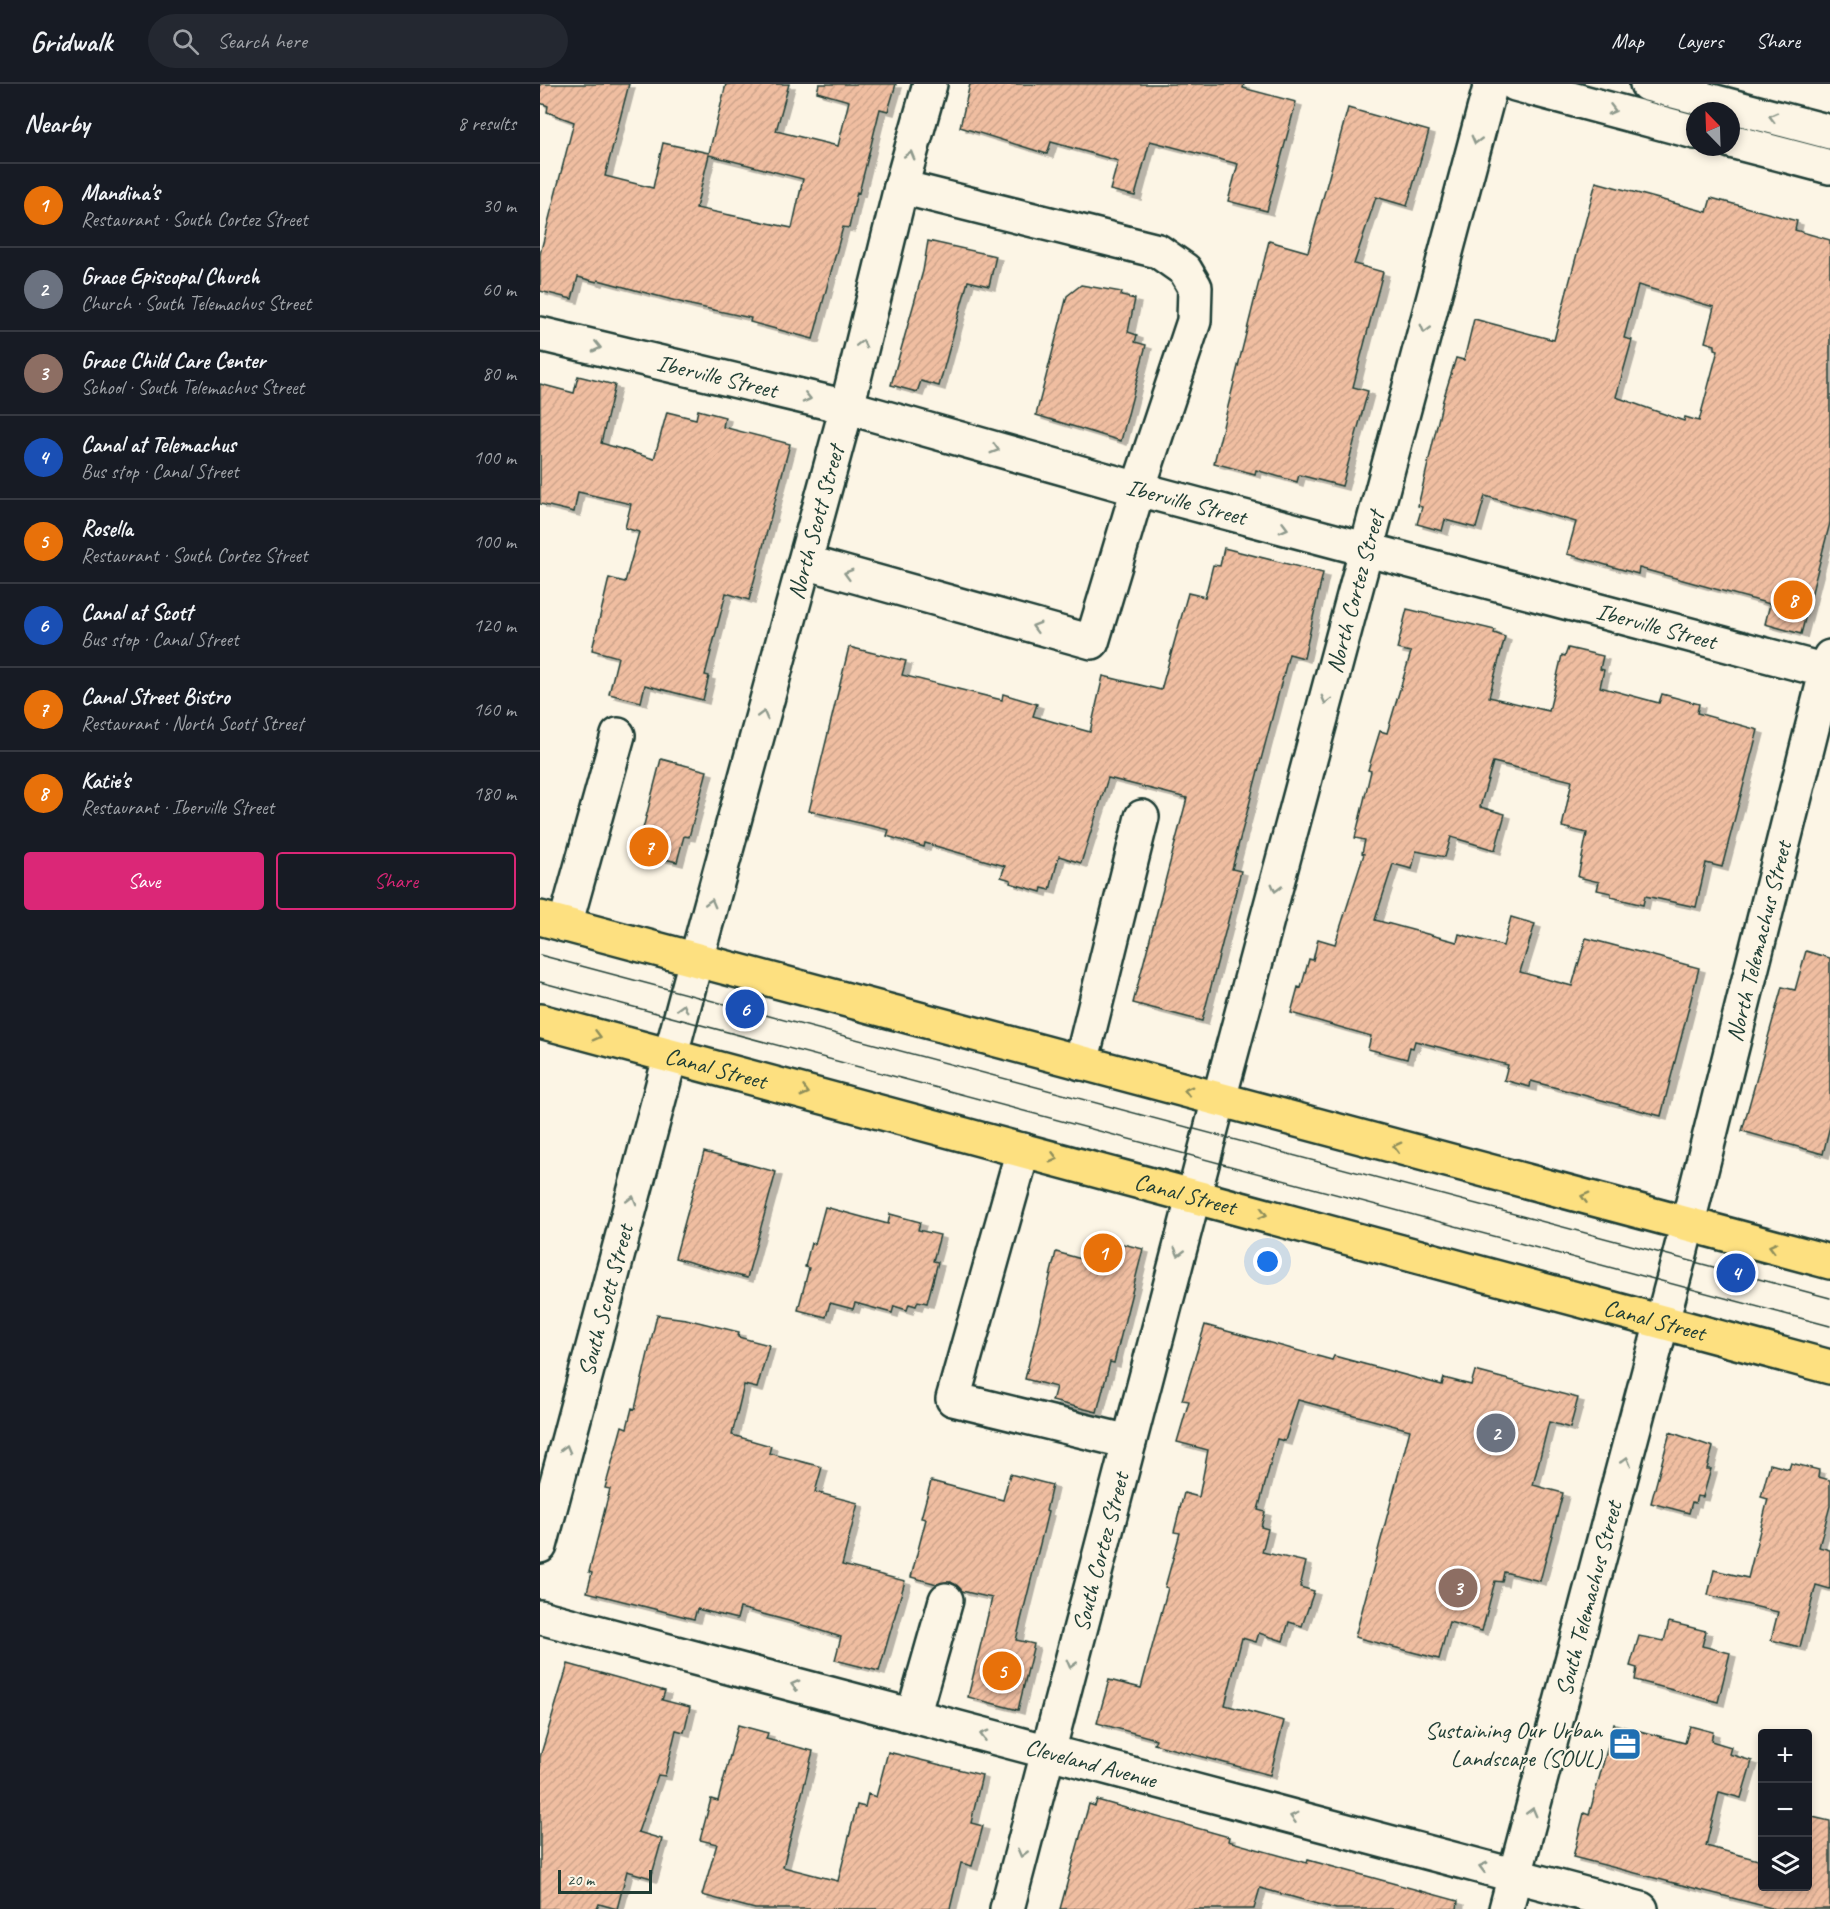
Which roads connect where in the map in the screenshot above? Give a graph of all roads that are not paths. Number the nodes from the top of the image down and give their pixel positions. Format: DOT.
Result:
graph roads {
  1 [pos="930,84"];
  2 [pos="1491,84"];
  3 [pos="1515,84"];
  4 [pos="1647,84"];
  5 [pos="1686,130"];
  6 [pos="1830,132"];
  7 [pos="1740,143"];
  8 [pos="1830,167"];
  9 [pos="901,187"];
  10 [pos="540,334"];
  11 [pos="847,407"];
  12 [pos="1138,489"];
  13 [pos="1366,550"];
  14 [pos="805,562"];
  15 [pos="1829,667"];
  16 [pos="618,735"];
  17 [pos="1142,817"];
  18 [pos="553,922"];
  19 [pos="696,960"];
  20 [pos="540,1021"];
  21 [pos="670,1055"];
  22 [pos="1081,1063"];
  23 [pos="1219,1099"];
  24 [pos="1023,1150"];
  25 [pos="1194,1196"];
  26 [pos="1688,1224"];
  27 [pos="1830,1262"];
  28 [pos="1662,1322"];
  29 [pos="1830,1367"];
  30 [pos="1129,1442"];
  31 [pos="540,1546"];
  32 [pos="946,1600"];
  33 [pos="540,1617"];
  34 [pos="913,1716"];
  35 [pos="1048,1752"];
  36 [pos="1515,1876"];
  37 [pos="1007,1909"];
  38 [pos="1506,1909"];
  39 [pos="1641,1909"];
  9 -- 1 [label="street, North Scott Street, one-way"];
  2 -- 13 [label="street, North Cortez Street, one-way"];
  3 -- 5 [label="street, one-way"];
  6 -- 4 [label="street, one-way"];
  7 -- 8 [label="street"];
  11 -- 9 [label="street, North Scott Street, one-way"];
  9 -- 12 [label="street"];
  10 -- 11 [label="street, Iberville Street, one-way"];
  11 -- 12 [label="street, Iberville Street, one-way"];
  11 -- 14 [label="street, North Scott Street"];
  12 -- 13 [label="street, Iberville Street, one-way"];
  12 -- 14 [label="street, one-way"];
  13 -- 15 [label="street, Iberville Street"];
  13 -- 23 [label="street, North Cortez Street, one-way"];
  19 -- 14 [label="street, North Scott Street, one-way"];
  15 -- 26 [label="street, North Telemachus Street"];
  16 -- 18 [label="street"];
  17 -- 22 [label="street"];
  18 -- 19 [label="main road"];
  21 -- 19 [label="street, North Scott Street, one-way"];
  19 -- 22 [label="main road"];
  20 -- 21 [label="main road, Canal Street, one-way"];
  21 -- 24 [label="main road, Canal Street, one-way"];
  31 -- 21 [label="street, South Scott Street, one-way"];
  23 -- 22 [label="main road, one-way"];
  23 -- 25 [label="street, North Cortez Street"];
  26 -- 23 [label="main road, one-way"];
  24 -- 25 [label="main road, Canal Street, one-way"];
  24 -- 30 [label="street"];
  25 -- 28 [label="main road, Canal Street, one-way"];
  25 -- 30 [label="street, South Cortez Street, one-way"];
  27 -- 26 [label="main road, one-way"];
  26 -- 28 [label="street, North Telemachus Street"];
  28 -- 29 [label="main road, Canal Street"];
  36 -- 28 [label="street, South Telemachus Street, one-way"];
  30 -- 35 [label="street, South Cortez Street, one-way"];
  32 -- 34 [label="street"];
  34 -- 33 [label="street, Cleveland Avenue, one-way"];
  35 -- 34 [label="street, Cleveland Avenue, one-way"];
  36 -- 35 [label="street, Cleveland Avenue, one-way"];
  35 -- 37 [label="street, South Cortez Street, one-way"];
  36 -- 38 [label="street, South Telemachus Street"];
  36 -- 39 [label="street, Cleveland Avenue"];
}
